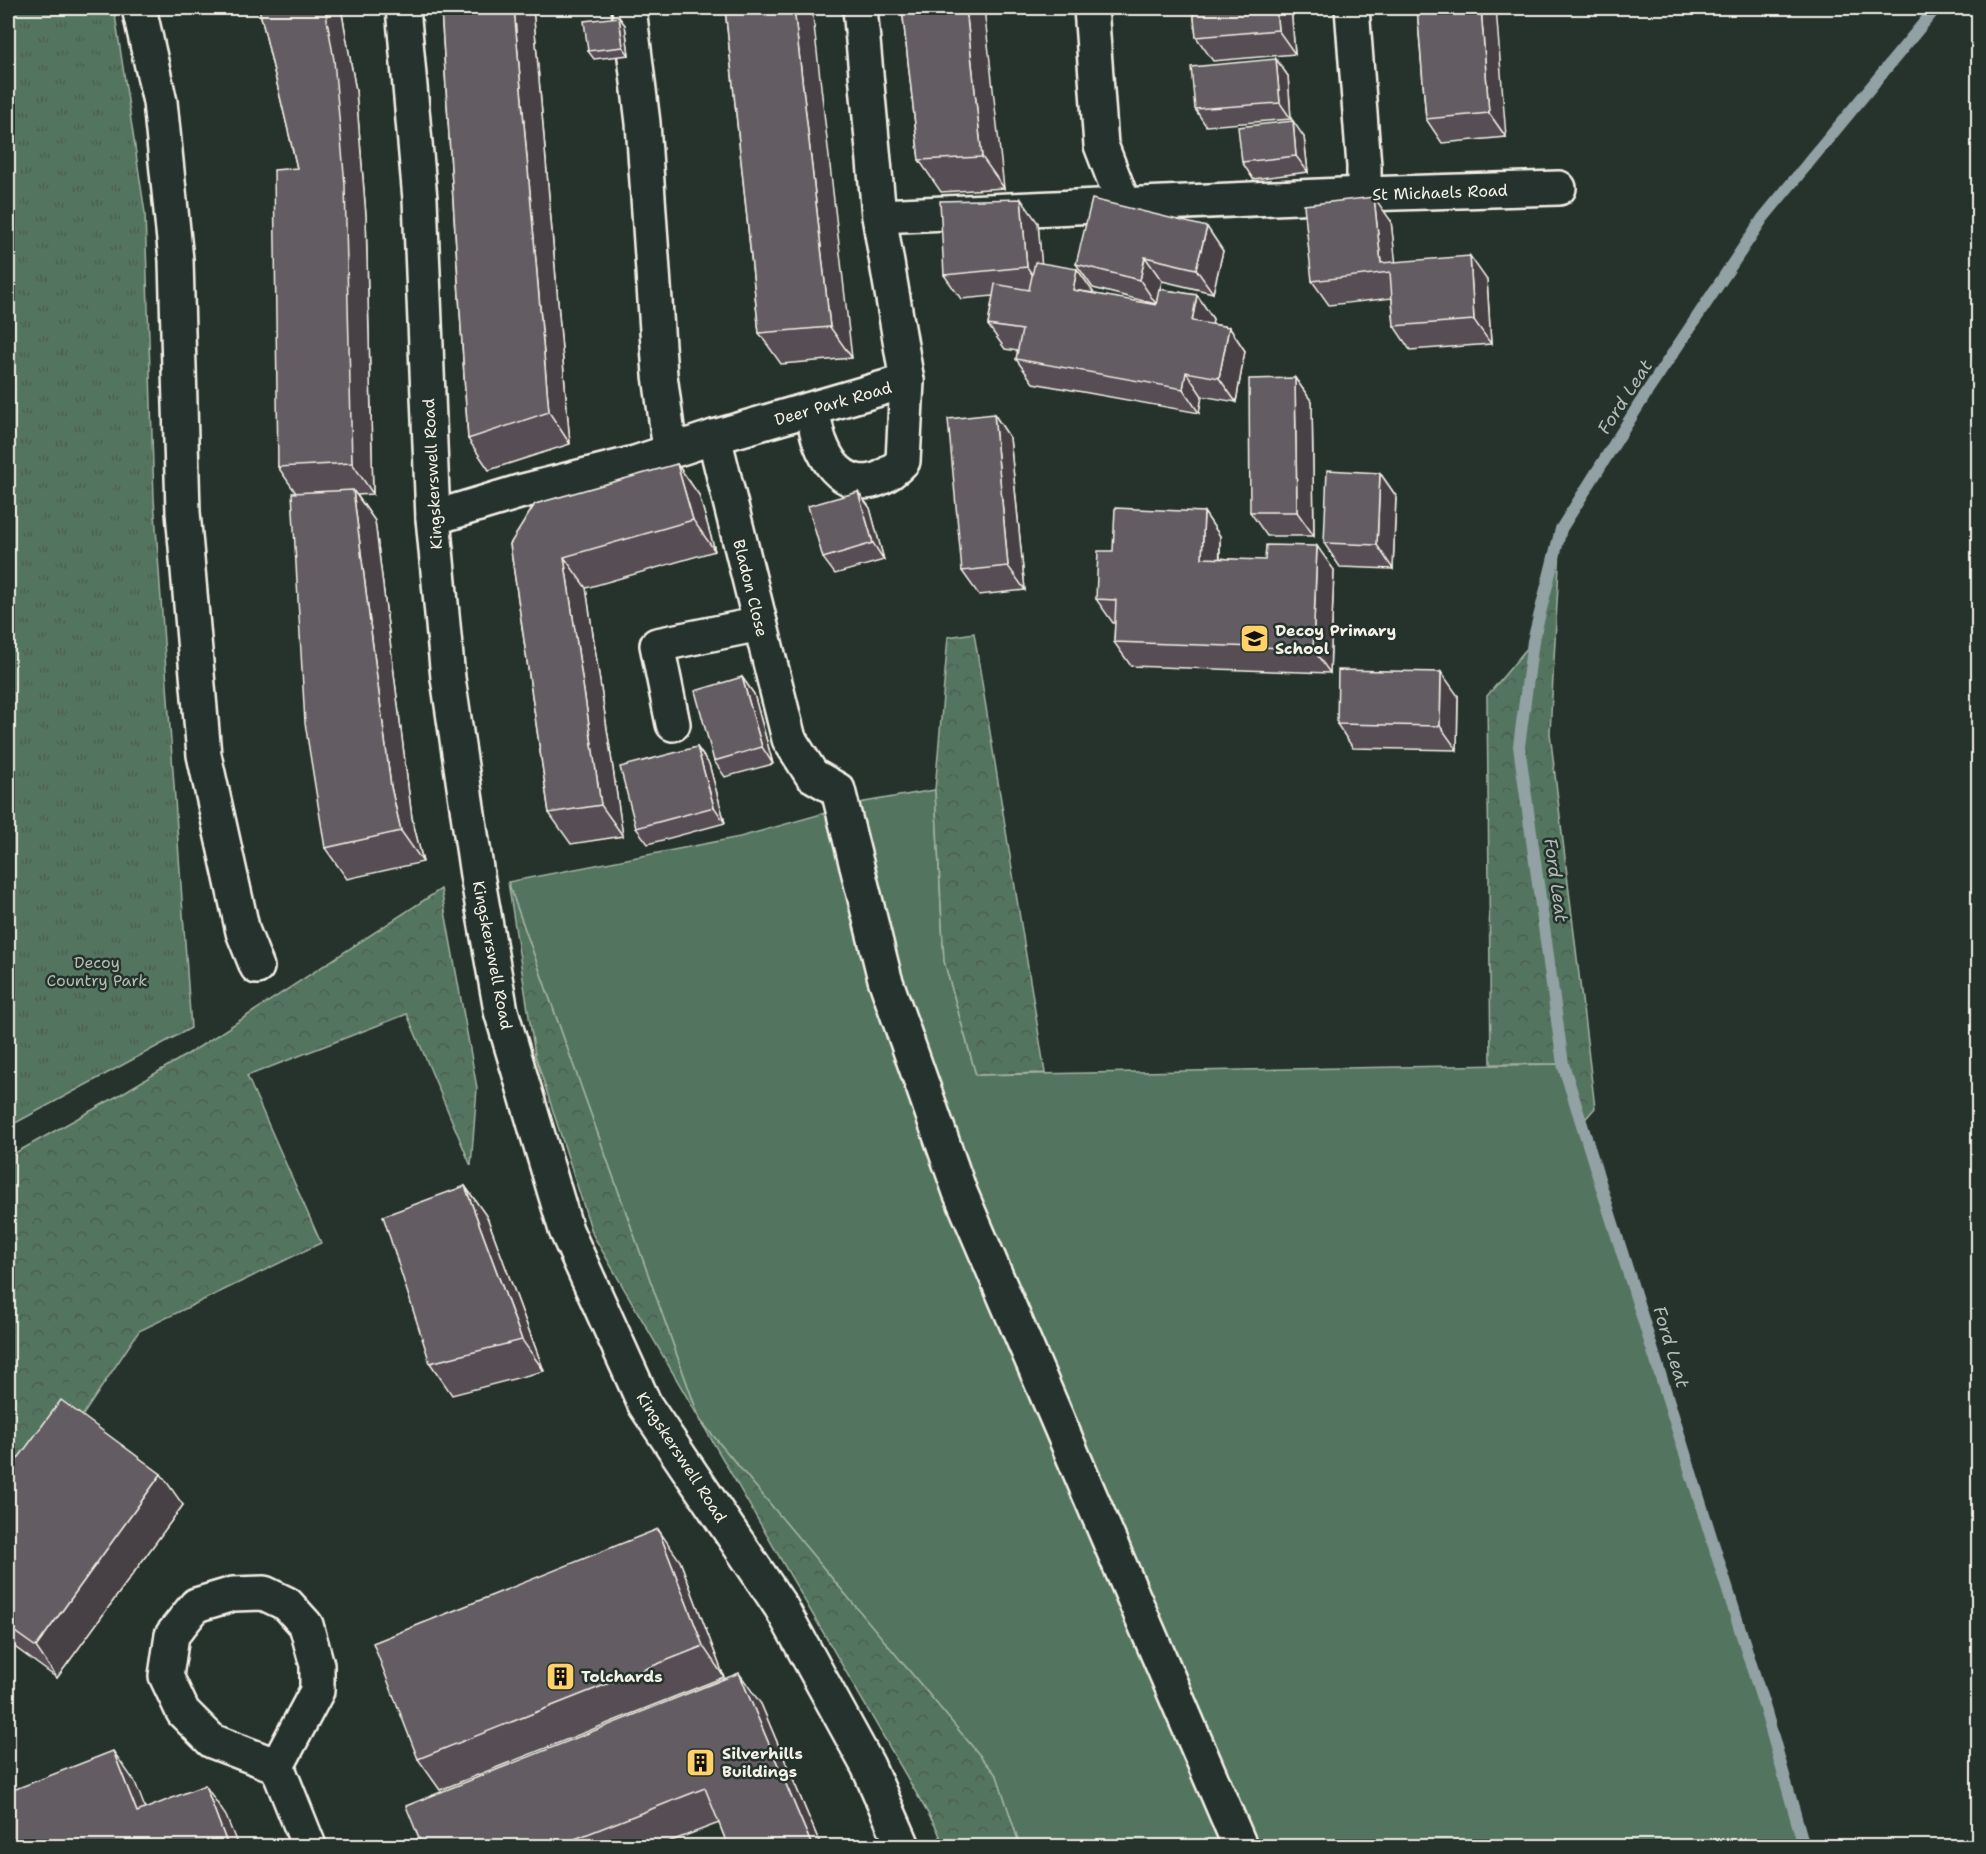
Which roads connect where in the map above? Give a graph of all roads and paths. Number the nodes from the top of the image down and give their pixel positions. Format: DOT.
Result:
graph roads {
  1 [pos="138,8"];
  2 [pos="403,8"];
  3 [pos="629,8"];
  4 [pos="860,8"];
  5 [pos="1091,8"];
  6 [pos="1352,8"];
  7 [pos="1559,188"];
  8 [pos="1364,194"];
  9 [pos="1124,205"];
  10 [pos="879,216"];
  11 [pos="907,381"];
  12 [pos="812,409"];
  13 [pos="714,437"];
  14 [pos="670,450"];
  15 [pos="432,518"];
  16 [pos="760,624"];
  17 [pos="673,724"];
  18 [pos="256,967"];
  19 [pos="277,1766"];
  20 [pos="309,1846"];
  21 [pos="903,1846"];
  22 [pos="1240,1846"];
  1 -- 18 [label="street"];
  2 -- 15 [label="street, Kingskerswell Road"];
  3 -- 14 [label="street"];
  4 -- 10 [label="street, Deer Park Road"];
  5 -- 9 [label="street"];
  6 -- 8 [label="street, St Michaels Road"];
  7 -- 8 [label="street, St Michaels Road"];
  8 -- 9 [label="street"];
  9 -- 10 [label="street"];
  10 -- 11 [label="street, Deer Park Road"];
  11 -- 12 [label="street, Deer Park Road"];
  11 -- 12 [label="street"];
  12 -- 13 [label="street, Deer Park Road"];
  13 -- 14 [label="street, Deer Park Road"];
  13 -- 16 [label="street, Bladon Close"];
  14 -- 15 [label="street, Deer Park Road"];
  15 -- 21 [label="street, Kingskerswell Road"];
  16 -- 17 [label="street"];
  16 -- 22 [label="street, Bladon Close"];
  19 -- 19 [label="street"];
  19 -- 20 [label="street"];
}
